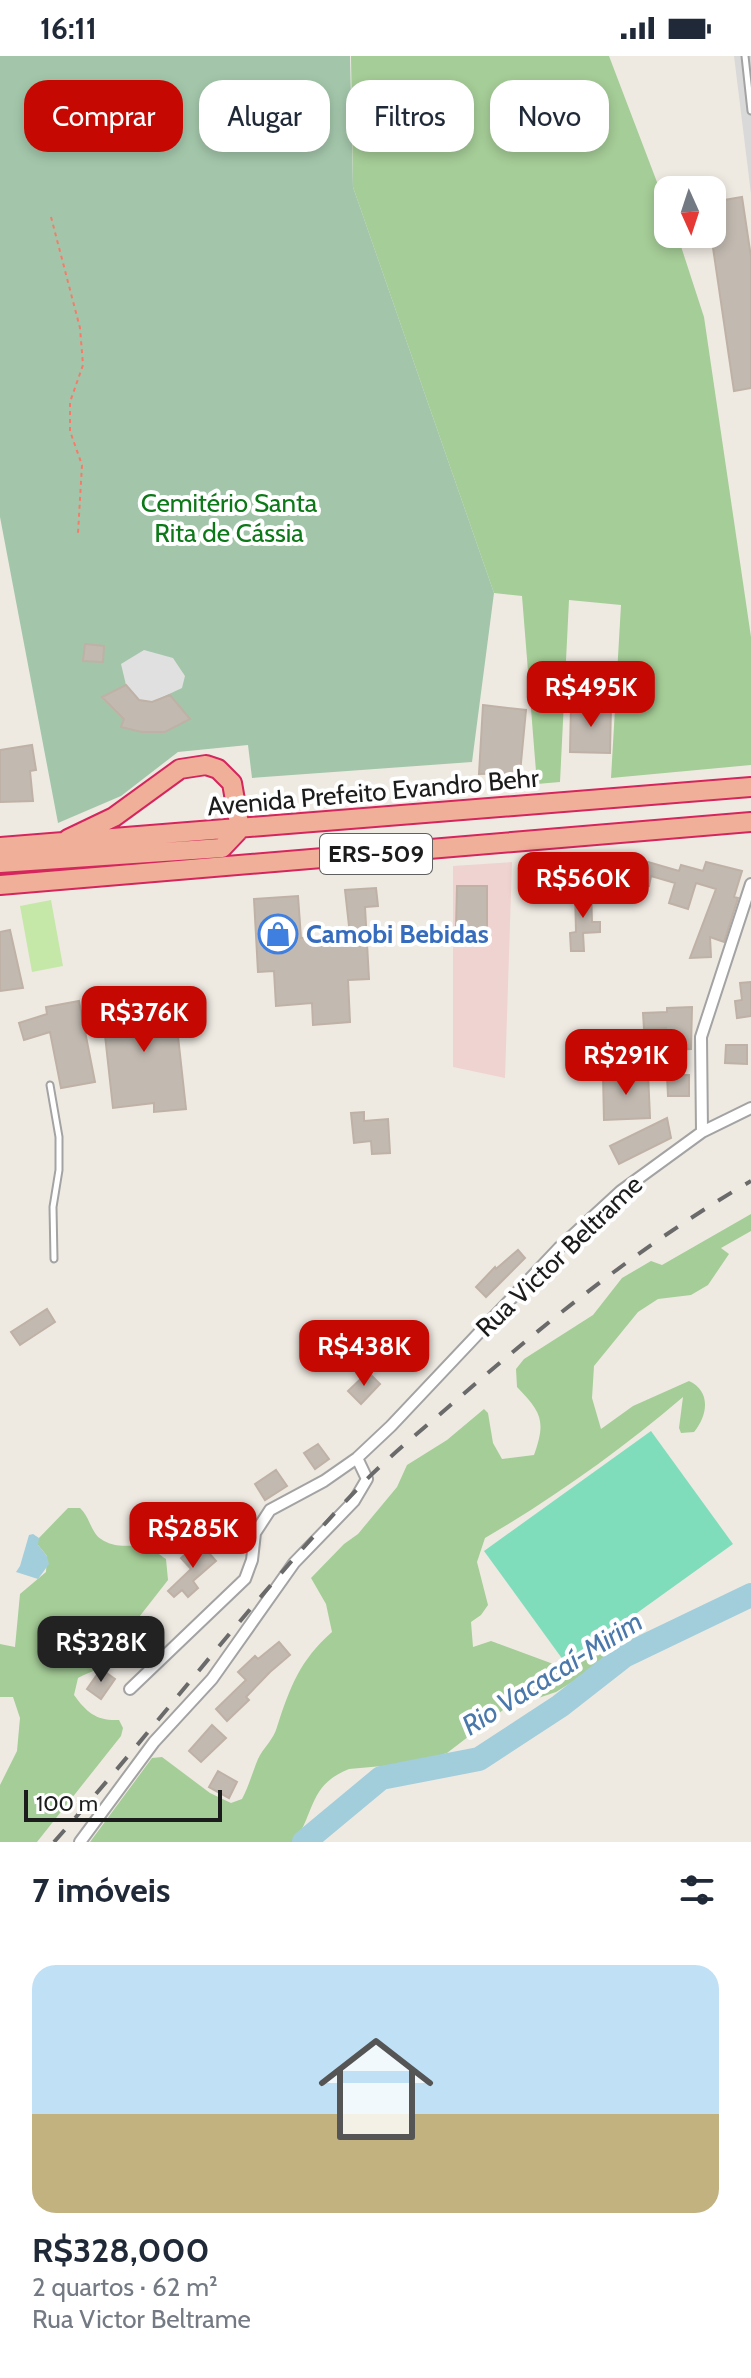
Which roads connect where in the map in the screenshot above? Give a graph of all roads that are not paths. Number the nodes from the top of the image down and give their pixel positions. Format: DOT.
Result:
graph roads {
  1 [pos="745,56"];
  2 [pos="751,111"];
  3 [pos="751,787"];
  4 [pos="751,822"];
  5 [pos="240,829"];
  6 [pos="58,844"];
  7 [pos="0,847"];
  8 [pos="0,863"];
  9 [pos="751,884"];
  10 [pos="0,885"];
  11 [pos="50,1085"];
  12 [pos="751,1108"];
  13 [pos="702,1132"];
  14 [pos="54,1259"];
  15 [pos="357,1458"];
  16 [pos="130,1689"];
  17 [pos="80,1842"];
  1 -- 2 [label="lane"];
  3 -- 5 [label="highway, Avenida Prefeito Evandro Behr / ERS-509"];
  4 -- 10 [label="highway, ERS-509"];
  5 -- 6 [label="highway, Avenida Prefeito Evandro Behr / ERS-509"];
  5 -- 6 [label="highway"];
  5 -- 8 [label="highway"];
  6 -- 7 [label="highway, Avenida Prefeito Evandro Behr / ERS-509"];
  9 -- 13 [label="street"];
  11 -- 14 [label="lane"];
  12 -- 13 [label="street, Rua Victor Beltrame"];
  13 -- 15 [label="street, Rua Victor Beltrame"];
  15 -- 16 [label="street, Rua Victor Beltrame"];
  15 -- 17 [label="street"];
}
